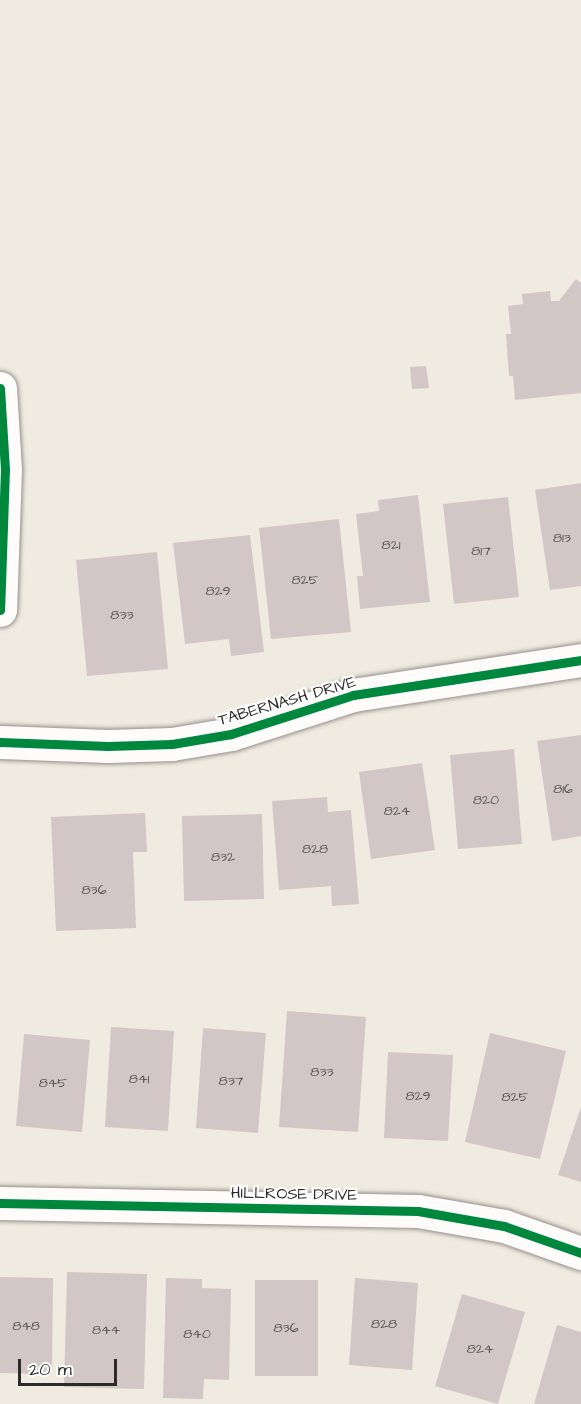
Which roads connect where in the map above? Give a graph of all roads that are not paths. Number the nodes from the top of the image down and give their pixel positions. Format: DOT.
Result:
graph roads {
  1 [pos="0,388"];
  2 [pos="0,610"];
  3 [pos="581,660"];
  4 [pos="0,742"];
  5 [pos="0,1203"];
  6 [pos="581,1253"];
  1 -- 2 [label="street"];
  3 -- 4 [label="street, TABERNASH DRIVE"];
  5 -- 6 [label="street, HILLROSE DRIVE"];
}
